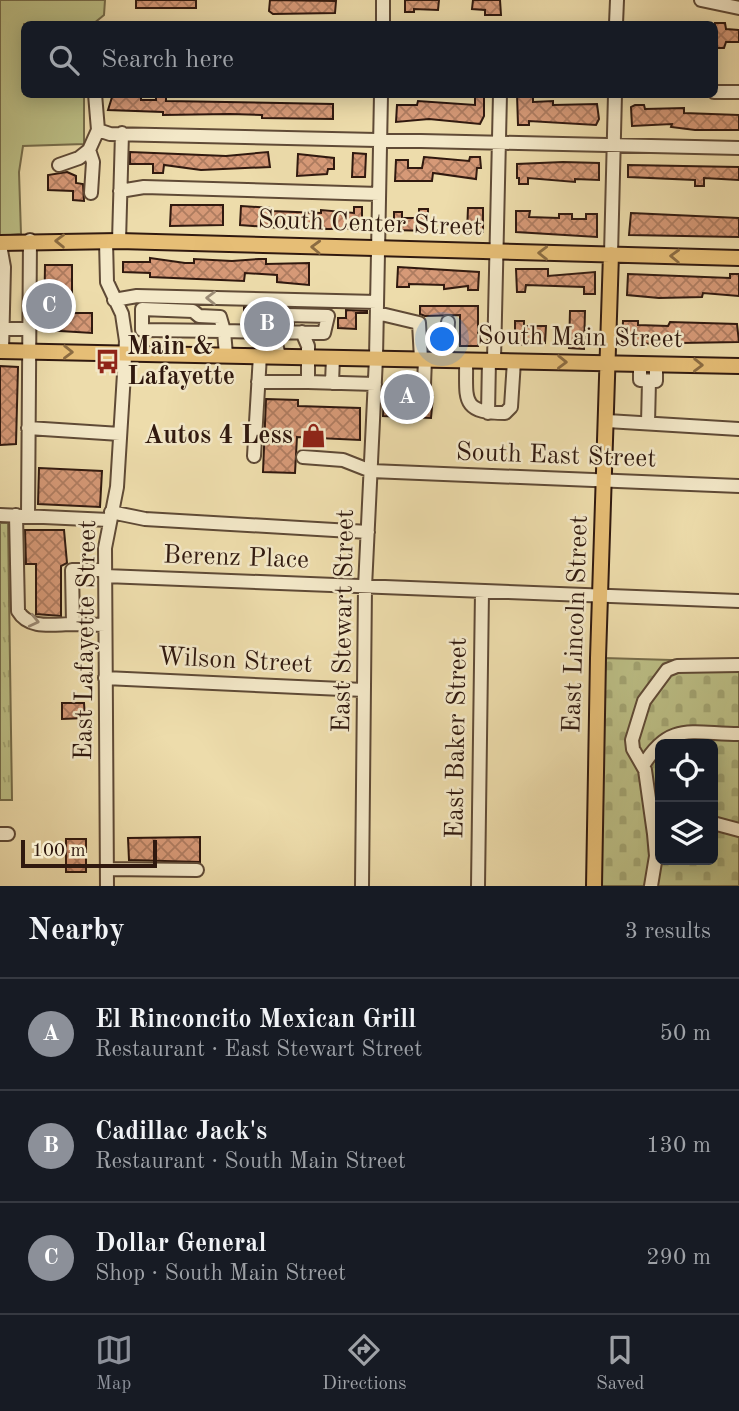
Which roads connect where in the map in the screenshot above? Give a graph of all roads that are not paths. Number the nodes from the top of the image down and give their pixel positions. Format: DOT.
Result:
graph roads {
  1 [pos="383,0"];
  2 [pos="617,0"];
  3 [pos="701,0"];
  4 [pos="739,8"];
  5 [pos="383,21"];
  6 [pos="617,21"];
  7 [pos="718,92"];
  8 [pos="739,92"];
  9 [pos="95,98"];
  10 [pos="382,98"];
  11 [pos="500,98"];
  12 [pos="615,98"];
  13 [pos="98,130"];
  14 [pos="122,133"];
  15 [pos="381,141"];
  16 [pos="499,143"];
  17 [pos="614,145"];
  18 [pos="739,148"];
  19 [pos="89,150"];
  20 [pos="59,165"];
  21 [pos="120,191"];
  22 [pos="91,193"];
  23 [pos="379,194"];
  24 [pos="30,240"];
  25 [pos="113,241"];
  26 [pos="0,244"];
  27 [pos="379,248"];
  28 [pos="496,252"];
  29 [pos="611,254"];
  30 [pos="739,258"];
  31 [pos="4,270"];
  32 [pos="30,270"];
  33 [pos="131,299"];
  34 [pos="114,300"];
  35 [pos="377,307"];
  36 [pos="142,309"];
  37 [pos="448,322"];
  38 [pos="3,329"];
  39 [pos="29,329"];
  40 [pos="225,331"];
  41 [pos="280,332"];
  42 [pos="302,332"];
  43 [pos="1,351"];
  44 [pos="29,352"];
  45 [pos="125,353"];
  46 [pos="226,355"];
  47 [pos="260,355"];
  48 [pos="279,356"];
  49 [pos="308,356"];
  50 [pos="333,357"];
  51 [pos="376,358"];
  52 [pos="423,359"];
  53 [pos="446,359"];
  54 [pos="466,360"];
  55 [pos="491,360"];
  56 [pos="514,361"];
  57 [pos="609,363"];
  58 [pos="640,364"];
  59 [pos="656,364"];
  60 [pos="739,366"];
  61 [pos="649,381"];
  62 [pos="258,382"];
  63 [pos="308,382"];
  64 [pos="332,383"];
  65 [pos="375,384"];
  66 [pos="424,386"];
  67 [pos="488,413"];
  68 [pos="607,421"];
  69 [pos="648,423"];
  70 [pos="28,428"];
  71 [pos="739,429"];
  72 [pos="120,434"];
  73 [pos="254,456"];
  74 [pos="303,457"];
  75 [pos="371,471"];
  76 [pos="605,481"];
  77 [pos="739,486"];
  78 [pos="0,515"];
  79 [pos="22,515"];
  80 [pos="110,516"];
  81 [pos="368,532"];
  82 [pos="105,573"];
  83 [pos="365,587"];
  84 [pos="482,592"];
  85 [pos="600,595"];
  86 [pos="739,601"];
  87 [pos="73,624"];
  88 [pos="105,625"];
  89 [pos="739,665"];
  90 [pos="105,678"];
  91 [pos="364,690"];
  92 [pos="739,734"];
  93 [pos="676,739"];
  94 [pos="655,747"];
  95 [pos="643,766"];
  96 [pos="718,824"];
  97 [pos="655,826"];
  98 [pos="739,830"];
  99 [pos="655,863"];
  100 [pos="107,869"];
  101 [pos="197,870"];
  102 [pos="107,886"];
  103 [pos="362,886"];
  104 [pos="478,886"];
  105 [pos="594,886"];
  106 [pos="651,886"];
  1 -- 5 [label="street"];
  2 -- 6 [label="street"];
  3 -- 4 [label="street"];
  7 -- 8 [label="street"];
  9 -- 13 [label="street"];
  10 -- 15 [label="street, East Stewart Street"];
  11 -- 16 [label="street"];
  12 -- 17 [label="street"];
  13 -- 14 [label="street"];
  13 -- 19 [label="street"];
  14 -- 15 [label="street"];
  14 -- 21 [label="street, East Lafayette Street"];
  15 -- 16 [label="street"];
  15 -- 23 [label="street, East Stewart Street"];
  16 -- 17 [label="street"];
  16 -- 28 [label="street"];
  17 -- 18 [label="street"];
  17 -- 29 [label="street"];
  19 -- 20 [label="street"];
  19 -- 22 [label="street"];
  21 -- 23 [label="street"];
  21 -- 25 [label="street, East Lafayette Street"];
  23 -- 27 [label="street, East Stewart Street"];
  25 -- 24 [label="main road, South Center Street, one-way"];
  24 -- 26 [label="main road, South Center Street"];
  24 -- 32 [label="street"];
  27 -- 25 [label="main road, South Center Street, one-way"];
  25 -- 34 [label="street, East Lafayette Street"];
  26 -- 31 [label="street"];
  27 -- 28 [label="main road, South Center Street"];
  27 -- 35 [label="street, East Stewart Street"];
  29 -- 28 [label="main road, South Center Street, one-way"];
  28 -- 55 [label="street"];
  30 -- 29 [label="main road, South Center Street, one-way"];
  29 -- 57 [label="main road, East Lincoln Street"];
  31 -- 32 [label="street"];
  31 -- 38 [label="street"];
  32 -- 39 [label="street"];
  33 -- 34 [label="street"];
  35 -- 33 [label="street, one-way"];
  33 -- 36 [label="street"];
  34 -- 45 [label="street, East Lafayette Street"];
  35 -- 51 [label="street, East Stewart Street"];
  35 -- 52 [label="street"];
  36 -- 40 [label="street"];
  36 -- 40 [label="street"];
  37 -- 53 [label="street"];
  38 -- 39 [label="street"];
  38 -- 43 [label="street"];
  39 -- 44 [label="street"];
  40 -- 41 [label="street"];
  40 -- 46 [label="street"];
  41 -- 42 [label="street"];
  41 -- 42 [label="street"];
  41 -- 48 [label="street"];
  42 -- 49 [label="street"];
  43 -- 44 [label="main road, South Main Street"];
  44 -- 45 [label="main road, South Main Street, one-way"];
  44 -- 70 [label="street"];
  45 -- 46 [label="main road, South Main Street"];
  45 -- 72 [label="street, East Lafayette Street"];
  46 -- 47 [label="main road, South Main Street"];
  47 -- 48 [label="main road, South Main Street"];
  47 -- 62 [label="street"];
  48 -- 49 [label="main road, South Main Street"];
  49 -- 50 [label="main road, South Main Street"];
  49 -- 63 [label="street"];
  50 -- 51 [label="main road, South Main Street"];
  50 -- 64 [label="street"];
  51 -- 52 [label="main road, South Main Street"];
  51 -- 65 [label="street, East Stewart Street"];
  52 -- 53 [label="main road, South Main Street"];
  52 -- 66 [label="street"];
  53 -- 54 [label="main road, South Main Street"];
  54 -- 55 [label="main road, South Main Street"];
  54 -- 67 [label="street"];
  55 -- 56 [label="main road, South Main Street"];
  55 -- 67 [label="street"];
  56 -- 57 [label="main road, South Main Street, one-way"];
  56 -- 67 [label="street"];
  57 -- 58 [label="main road, South Main Street"];
  57 -- 68 [label="main road, East Lincoln Street"];
  58 -- 59 [label="main road, South Main Street"];
  58 -- 61 [label="street"];
  59 -- 60 [label="main road, South Main Street, one-way"];
  59 -- 61 [label="street"];
  61 -- 69 [label="street"];
  62 -- 63 [label="street"];
  62 -- 73 [label="street"];
  63 -- 64 [label="street"];
  64 -- 65 [label="street"];
  65 -- 75 [label="street, East Stewart Street"];
  68 -- 69 [label="street"];
  68 -- 76 [label="main road, East Lincoln Street"];
  69 -- 71 [label="street"];
  70 -- 72 [label="street"];
  70 -- 79 [label="street"];
  72 -- 80 [label="street, East Lafayette Street"];
  74 -- 75 [label="street, South East Street"];
  75 -- 76 [label="street, South East Street"];
  75 -- 81 [label="street, East Stewart Street"];
  76 -- 77 [label="street, South East Street"];
  76 -- 85 [label="main road, East Lincoln Street"];
  78 -- 79 [label="street"];
  79 -- 80 [label="street"];
  79 -- 87 [label="street, one-way"];
  80 -- 81 [label="street"];
  80 -- 82 [label="street, East Lafayette Street"];
  81 -- 83 [label="street, East Stewart Street"];
  82 -- 83 [label="street, Berenz Place"];
  82 -- 87 [label="street, Berenz Place"];
  82 -- 88 [label="street, East Lafayette Street"];
  83 -- 84 [label="street, Berenz Place"];
  83 -- 91 [label="street, East Stewart Street"];
  84 -- 85 [label="street, Berenz Place"];
  84 -- 104 [label="street, East Baker Street"];
  85 -- 86 [label="street, Berenz Place"];
  85 -- 105 [label="main road, East Lincoln Street"];
  87 -- 88 [label="street"];
  88 -- 90 [label="street, East Lafayette Street"];
  89 -- 95 [label="street"];
  90 -- 91 [label="street, Wilson Street"];
  90 -- 100 [label="street, East Lafayette Street"];
  91 -- 103 [label="street, East Stewart Street"];
  92 -- 93 [label="street"];
  94 -- 95 [label="street"];
  95 -- 97 [label="street"];
  96 -- 98 [label="street"];
  99 -- 106 [label="street"];
  100 -- 101 [label="street"];
  100 -- 102 [label="street, East Lafayette Street"];
}
